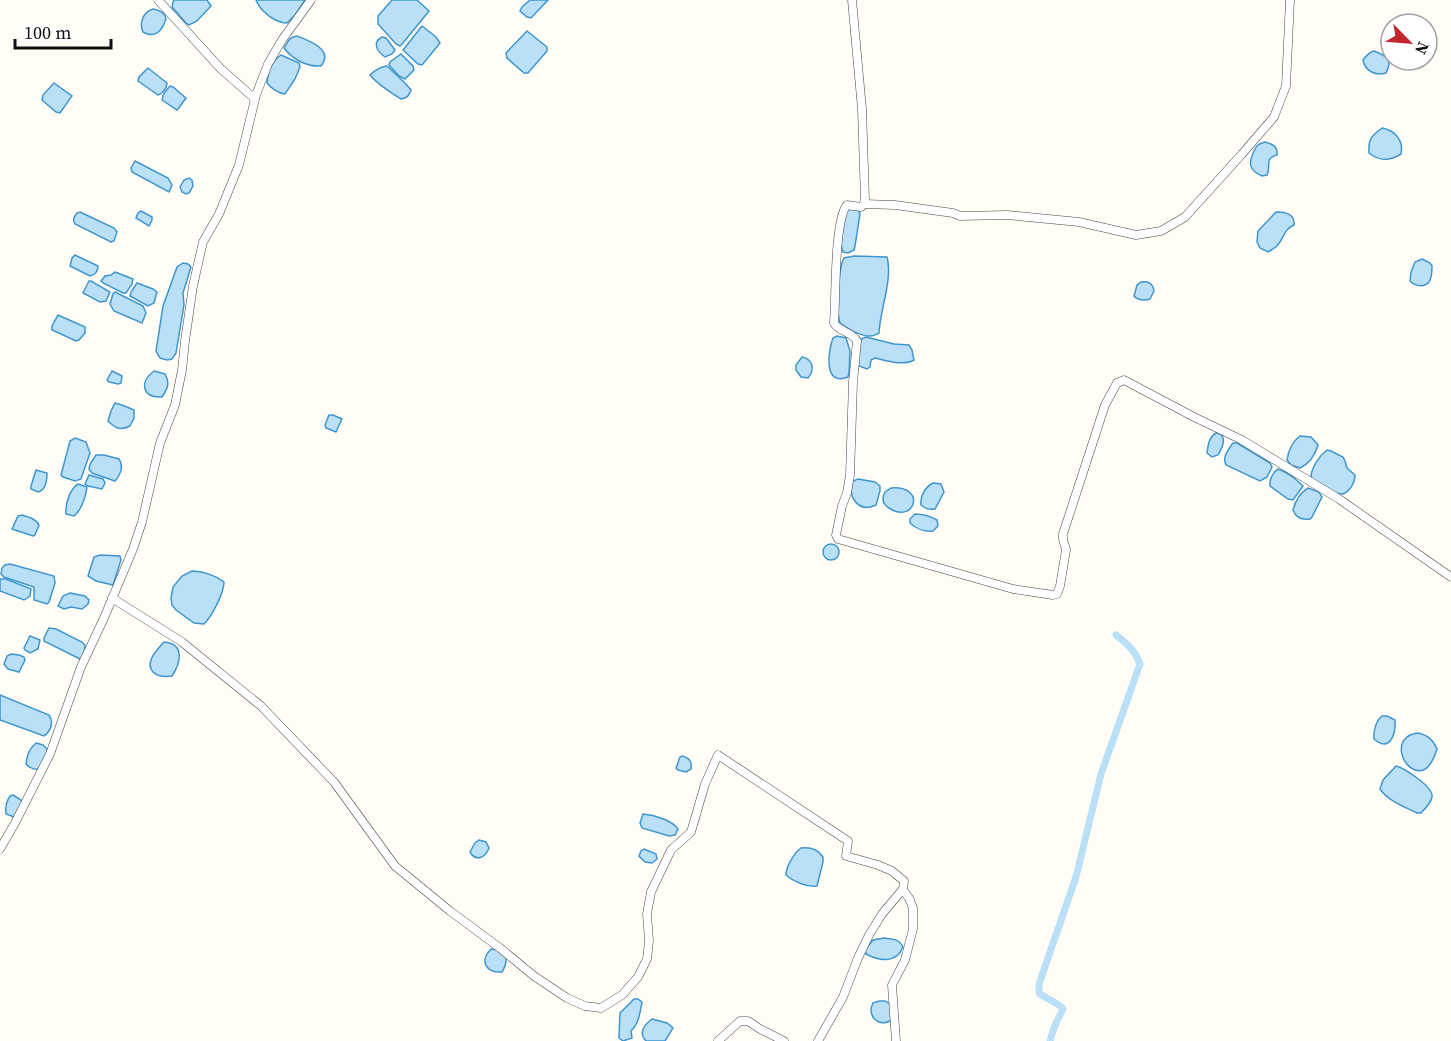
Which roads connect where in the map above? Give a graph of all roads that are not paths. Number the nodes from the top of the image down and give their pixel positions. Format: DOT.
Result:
graph roads {
  1 [pos="158,0"];
  2 [pos="311,0"];
  3 [pos="852,0"];
  4 [pos="1290,0"];
  5 [pos="255,99"];
  6 [pos="864,204"];
  7 [pos="1451,577"];
  8 [pos="112,598"];
  9 [pos="0,849"];
  10 [pos="903,890"];
  11 [pos="718,1041"];
  12 [pos="784,1041"];
  13 [pos="818,1041"];
  14 [pos="896,1041"];
  1 -- 5 [label="street"];
  2 -- 5 [label="street"];
  3 -- 6 [label="street"];
  4 -- 6 [label="street"];
  5 -- 8 [label="street"];
  6 -- 7 [label="street"];
  8 -- 9 [label="street"];
  8 -- 10 [label="street"];
  10 -- 13 [label="street"];
  10 -- 14 [label="street"];
  11 -- 12 [label="street"];
}
